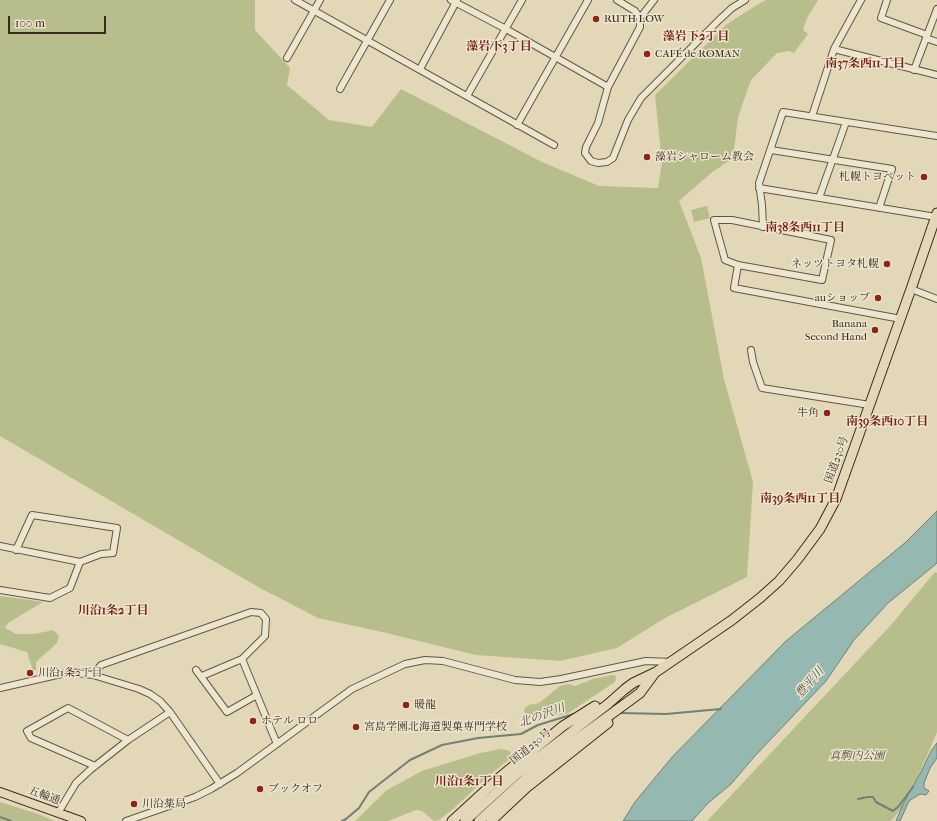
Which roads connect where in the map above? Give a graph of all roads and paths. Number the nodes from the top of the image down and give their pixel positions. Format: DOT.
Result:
graph roads {
  1 [pos="295,0"];
  2 [pos="320,0"];
  3 [pos="390,0"];
  4 [pos="522,0"];
  5 [pos="588,0"];
  6 [pos="617,0"];
  7 [pos="654,0"];
  8 [pos="745,0"];
  9 [pos="861,0"];
  10 [pos="887,0"];
  11 [pos="455,1"];
  12 [pos="937,9"];
  13 [pos="314,11"];
  14 [pos="640,18"];
  15 [pos="506,29"];
  16 [pos="927,37"];
  17 [pos="367,40"];
  18 [pos="937,42"];
  19 [pos="834,49"];
  20 [pos="287,58"];
  21 [pos="555,58"];
  22 [pos="420,70"];
  23 [pos="914,70"];
  24 [pos="937,76"];
  25 [pos="608,87"];
  26 [pos="340,89"];
  27 [pos="467,96"];
  28 [pos="812,116"];
  29 [pos="846,122"];
  30 [pos="518,125"];
  31 [pos="937,136"];
  32 [pos="554,145"];
  33 [pos="770,150"];
  34 [pos="832,159"];
  35 [pos="759,188"];
  36 [pos="819,198"];
  37 [pos="879,208"];
  38 [pos="936,215"];
  39 [pos="763,227"];
  40 [pos="738,265"];
  41 [pos="911,289"];
  42 [pos="937,298"];
  43 [pos="901,319"];
  44 [pos="751,350"];
  45 [pos="870,405"];
  46 [pos="0,546"];
  47 [pos="16,550"];
  48 [pos="80,562"];
  49 [pos="0,590"];
  50 [pos="242,659"];
  51 [pos="671,662"];
  52 [pos="196,670"];
  53 [pos="656,672"];
  54 [pos="93,675"];
  55 [pos="202,676"];
  56 [pos="0,688"];
  57 [pos="625,689"];
  58 [pos="257,695"];
  59 [pos="629,702"];
  60 [pos="170,712"];
  61 [pos="128,740"];
  62 [pos="278,744"];
  63 [pos="95,766"];
  64 [pos="220,784"];
  65 [pos="0,792"];
  66 [pos="58,813"];
  67 [pos="81,821"];
  68 [pos="126,821"];
  69 [pos="452,821"];
  70 [pos="465,821"];
  71 [pos="479,821"];
  72 [pos="491,821"];
  1 -- 13 [label="street"];
  2 -- 13 [label="street"];
  3 -- 17 [label="street"];
  4 -- 15 [label="street"];
  5 -- 21 [label="street"];
  6 -- 14 [label="street"];
  7 -- 14 [label="street"];
  8 -- 25 [label="street"];
  9 -- 19 [label="street"];
  10 -- 16 [label="street"];
  11 -- 15 [label="street"];
  11 -- 22 [label="street"];
  12 -- 16 [label="street"];
  13 -- 17 [label="street"];
  13 -- 20 [label="street"];
  14 -- 25 [label="street"];
  15 -- 21 [label="street"];
  15 -- 27 [label="street"];
  16 -- 18 [label="street"];
  16 -- 23 [label="street"];
  17 -- 22 [label="street"];
  17 -- 26 [label="street"];
  19 -- 23 [label="street"];
  19 -- 28 [label="street"];
  21 -- 25 [label="street"];
  21 -- 30 [label="street"];
  22 -- 27 [label="street"];
  23 -- 24 [label="street"];
  27 -- 30 [label="street"];
  28 -- 29 [label="street"];
  28 -- 33 [label="street"];
  29 -- 31 [label="street"];
  29 -- 34 [label="street"];
  30 -- 32 [label="street"];
  33 -- 34 [label="street"];
  33 -- 35 [label="street"];
  34 -- 36 [label="street"];
  34 -- 37 [label="street"];
  35 -- 36 [label="street"];
  35 -- 39 [label="street"];
  36 -- 37 [label="street"];
  37 -- 38 [label="street"];
  38 -- 41 [label="highway, 国道230号"];
  39 -- 40 [label="street"];
  39 -- 40 [label="street"];
  40 -- 43 [label="street"];
  41 -- 42 [label="street"];
  41 -- 43 [label="highway, 国道230号"];
  43 -- 45 [label="highway, 国道230号"];
  44 -- 45 [label="street"];
  45 -- 51 [label="highway, 国道230号"];
  46 -- 47 [label="street"];
  47 -- 48 [label="street"];
  47 -- 48 [label="street"];
  48 -- 49 [label="street"];
  50 -- 54 [label="street"];
  50 -- 55 [label="street"];
  50 -- 58 [label="street"];
  51 -- 53 [label="highway, 国道230号"];
  51 -- 62 [label="street"];
  52 -- 55 [label="street"];
  53 -- 57 [label="highway, 国道230号"];
  53 -- 59 [label="highway, 国道230号"];
  54 -- 56 [label="street"];
  54 -- 60 [label="street"];
  55 -- 58 [label="street"];
  57 -- 69 [label="highway"];
  57 -- 70 [label="highway, 国道230号"];
  58 -- 62 [label="street"];
  59 -- 71 [label="highway, 国道230号"];
  59 -- 72 [label="highway"];
  60 -- 61 [label="street"];
  60 -- 64 [label="street"];
  61 -- 63 [label="street"];
  61 -- 63 [label="street"];
  62 -- 64 [label="street"];
  63 -- 66 [label="street"];
  64 -- 68 [label="street"];
  65 -- 66 [label="main road, 五輪通"];
  66 -- 67 [label="main road, 五輪通"];
}
